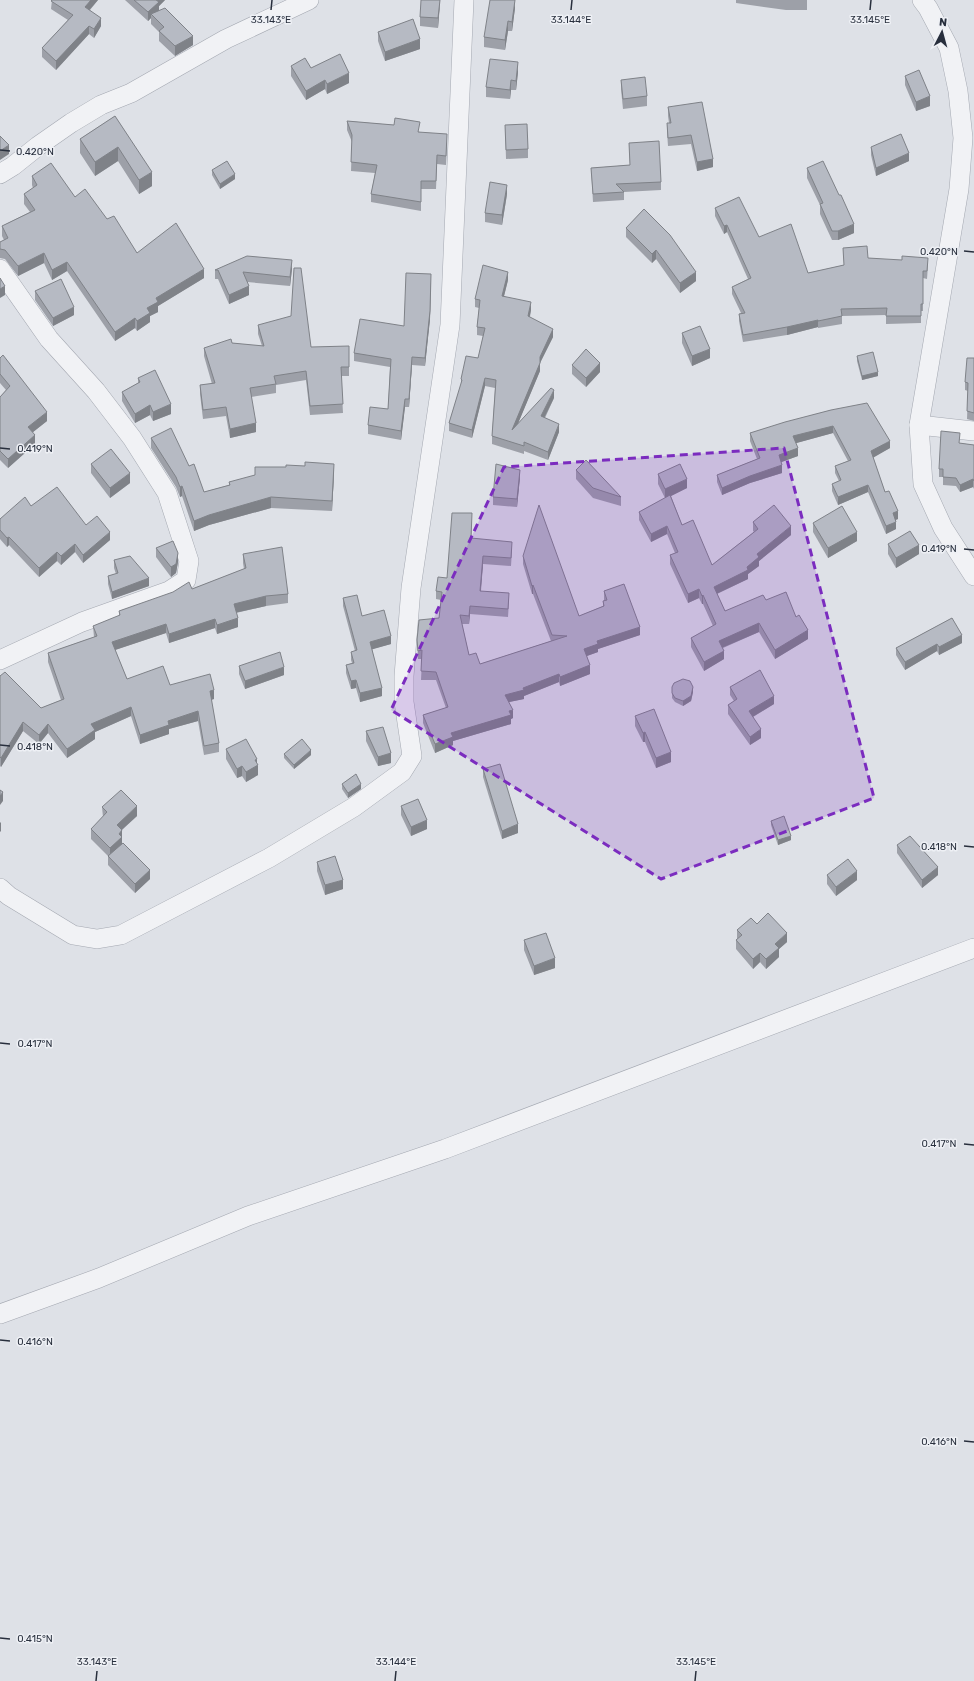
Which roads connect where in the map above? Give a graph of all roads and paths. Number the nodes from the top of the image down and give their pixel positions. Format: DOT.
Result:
graph roads {
  1 [pos="309,0"];
  2 [pos="464,0"];
  3 [pos="922,0"];
  4 [pos="0,174"];
  5 [pos="0,269"];
  6 [pos="919,425"];
  7 [pos="974,431"];
  8 [pos="974,576"];
  9 [pos="0,660"];
  10 [pos="0,888"];
  11 [pos="974,948"];
  12 [pos="0,1314"];
  1 -- 4 [label="street"];
  2 -- 10 [label="street"];
  3 -- 6 [label="street"];
  5 -- 9 [label="street"];
  6 -- 7 [label="street"];
  6 -- 8 [label="street"];
  11 -- 12 [label="street"];
}
